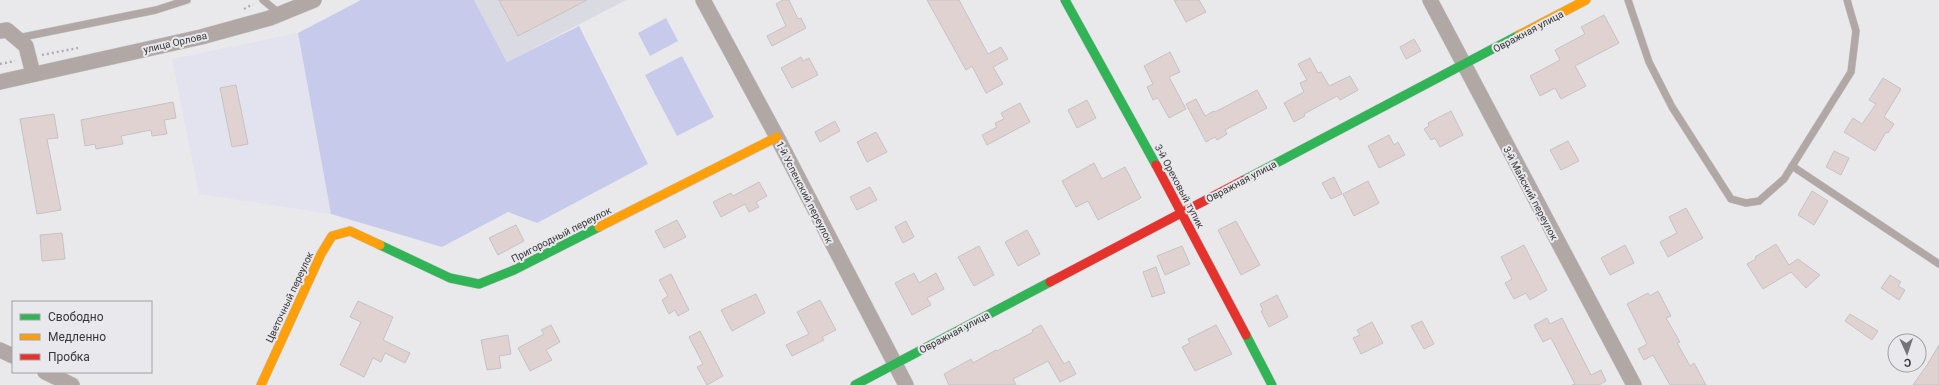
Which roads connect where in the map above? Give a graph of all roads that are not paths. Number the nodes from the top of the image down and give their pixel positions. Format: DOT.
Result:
graph roads {
  1 [pos="188,0"];
  2 [pos="263,0"];
  3 [pos="314,0"];
  4 [pos="703,0"];
  5 [pos="1065,0"];
  6 [pos="1430,0"];
  7 [pos="1586,0"];
  8 [pos="1628,0"];
  9 [pos="1846,0"];
  10 [pos="280,14"];
  11 [pos="0,31"];
  12 [pos="16,38"];
  13 [pos="1464,65"];
  14 [pos="33,74"];
  15 [pos="0,82"];
  16 [pos="777,137"];
  17 [pos="1792,166"];
  18 [pos="1182,212"];
  19 [pos="350,230"];
  20 [pos="1939,264"];
  21 [pos="0,350"];
  22 [pos="12,356"];
  23 [pos="894,363"];
  24 [pos="47,373"];
  25 [pos="72,385"];
  26 [pos="261,385"];
  27 [pos="855,385"];
  28 [pos="906,385"];
  29 [pos="1272,385"];
  30 [pos="1634,385"];
  1 -- 12 [label="lane"];
  2 -- 10 [label="lane"];
  3 -- 10 [label="street, улица Орлова"];
  4 -- 16 [label="street, 1-й Успенский переулок"];
  5 -- 18 [label="street, 3-й Ореховый тупик"];
  6 -- 13 [label="street, 3-й Майский переулок"];
  7 -- 13 [label="street, Овражная улица"];
  8 -- 17 [label="lane"];
  9 -- 17 [label="lane"];
  10 -- 14 [label="street, улица Орлова"];
  11 -- 12 [label="street"];
  12 -- 14 [label="street"];
  13 -- 18 [label="street, Овражная улица"];
  13 -- 30 [label="street, 3-й Майский переулок"];
  14 -- 15 [label="street, улица Орлова"];
  16 -- 19 [label="street, Пригородный переулок"];
  16 -- 23 [label="street, 1-й Успенский переулок"];
  17 -- 20 [label="lane"];
  18 -- 23 [label="street, Овражная улица"];
  18 -- 29 [label="street, 3-й Ореховый тупик"];
  19 -- 26 [label="street, Цветочный переулок"];
  21 -- 22 [label="street"];
  23 -- 27 [label="street, Овражная улица"];
  23 -- 28 [label="street, 1-й Успенский переулок"];
  24 -- 25 [label="street"];
}
